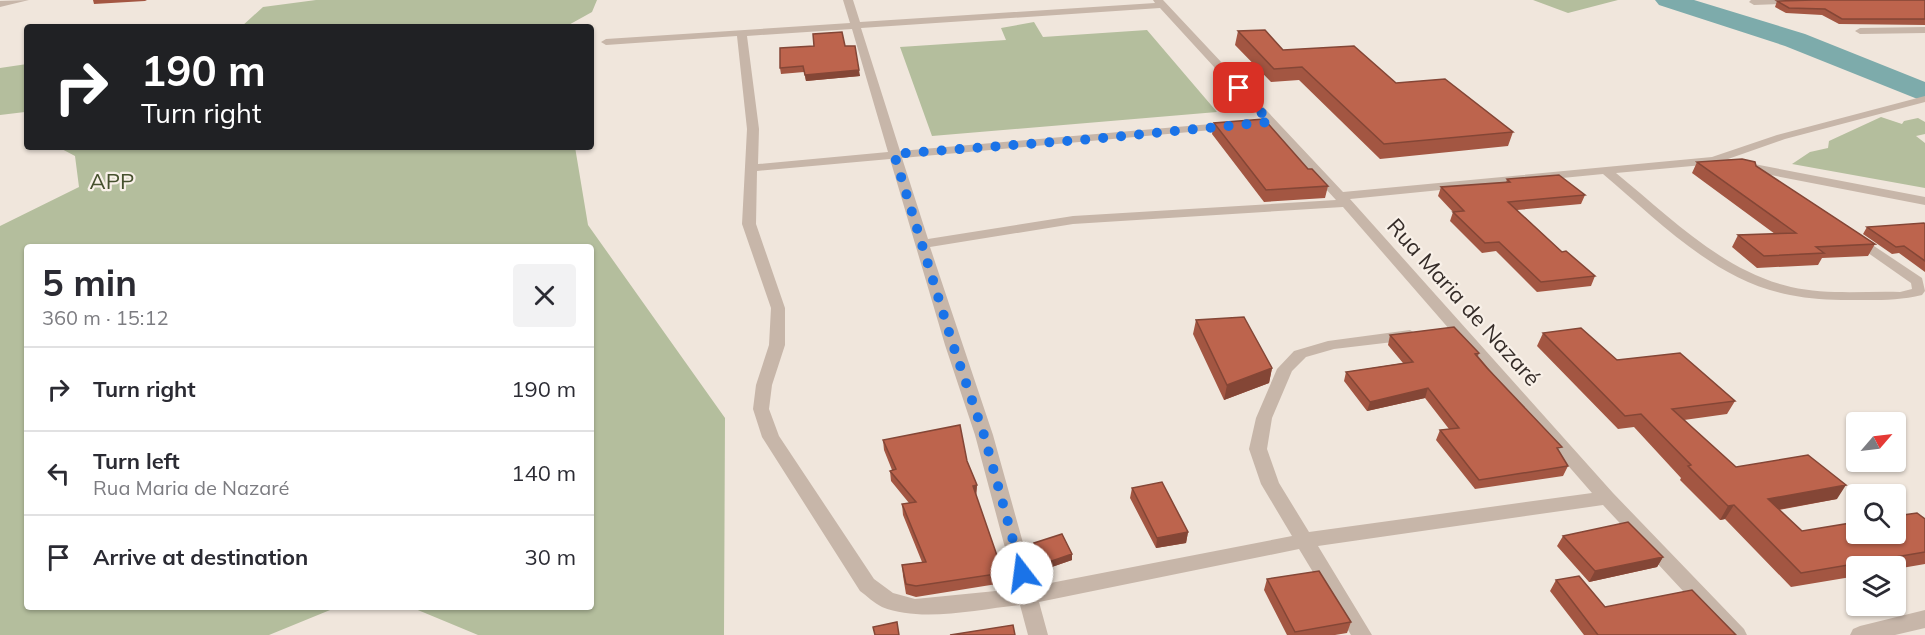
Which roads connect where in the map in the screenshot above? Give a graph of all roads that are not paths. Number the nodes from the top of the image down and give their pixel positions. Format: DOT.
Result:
graph roads {
  1 [pos="24,0"];
  2 [pos="848,0"];
  3 [pos="1811,0"];
  4 [pos="1160,3"];
  5 [pos="1754,3"];
  6 [pos="0,4"];
  7 [pos="854,25"];
  8 [pos="1925,30"];
  9 [pos="1860,31"];
  10 [pos="742,33"];
  11 [pos="606,42"];
  12 [pos="1920,101"];
  13 [pos="1258,123"];
  14 [pos="894,154"];
  15 [pos="1714,160"];
  16 [pos="752,168"];
  17 [pos="1751,168"];
  18 [pos="1605,170"];
  19 [pos="1780,187"];
  20 [pos="1343,200"];
  21 [pos="1925,201"];
  22 [pos="1846,232"];
  23 [pos="922,244"];
  24 [pos="1458,329"];
  25 [pos="1607,498"];
  26 [pos="1306,540"];
  27 [pos="1028,597"];
  28 [pos="1925,619"];
  29 [pos="1038,635"];
  30 [pos="1362,635"];
  31 [pos="1737,635"];
  32 [pos="1860,635"];
  1 -- 6 [label="street"];
  2 -- 7 [label="street"];
  3 -- 5 [label="street"];
  4 -- 7 [label="street"];
  4 -- 13 [label="street, Rua Maria de Nazaré"];
  7 -- 10 [label="street"];
  7 -- 14 [label="street"];
  8 -- 9 [label="street"];
  10 -- 11 [label="street"];
  10 -- 16 [label="street"];
  12 -- 15 [label="street"];
  13 -- 14 [label="street"];
  13 -- 20 [label="street, Rua Maria de Nazaré"];
  14 -- 16 [label="street"];
  14 -- 23 [label="street"];
  15 -- 17 [label="street"];
  15 -- 18 [label="street"];
  16 -- 27 [label="street"];
  17 -- 19 [label="street"];
  17 -- 21 [label="street"];
  18 -- 20 [label="street"];
  18 -- 22 [label="street"];
  20 -- 23 [label="street"];
  20 -- 24 [label="street, Rua Maria de Nazaré"];
  23 -- 27 [label="street"];
  24 -- 25 [label="street, Rua Maria de Nazaré"];
  24 -- 26 [label="street"];
  25 -- 26 [label="street"];
  25 -- 31 [label="street, Rua Maria de Nazaré"];
  26 -- 27 [label="street"];
  26 -- 30 [label="street"];
  27 -- 29 [label="street"];
  28 -- 32 [label="street"];
}
